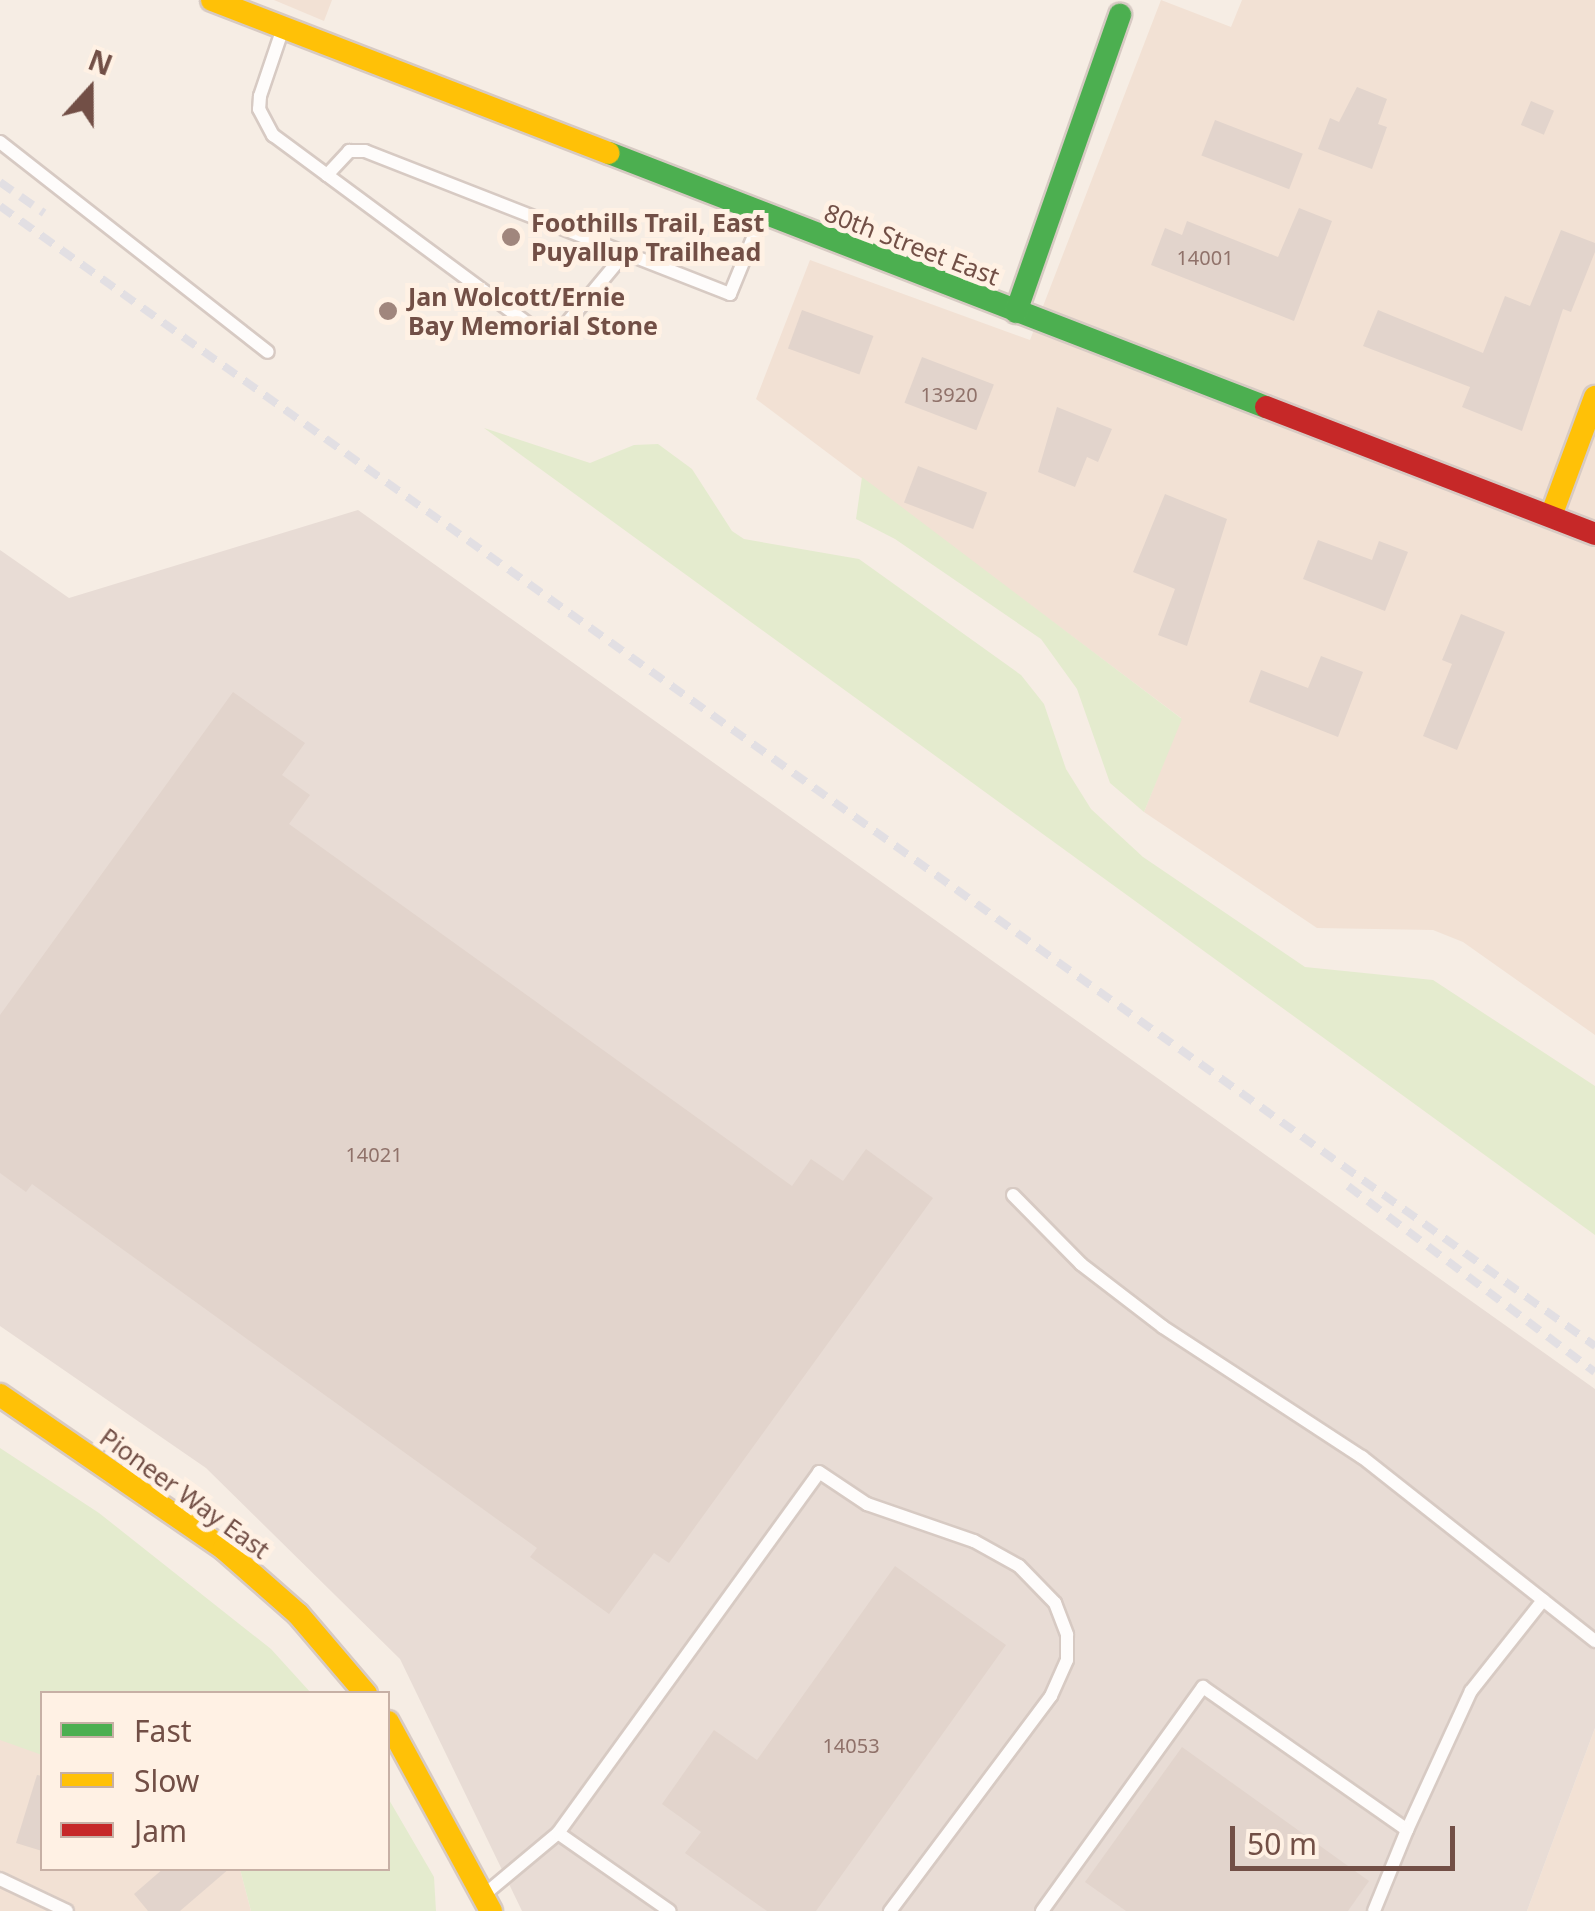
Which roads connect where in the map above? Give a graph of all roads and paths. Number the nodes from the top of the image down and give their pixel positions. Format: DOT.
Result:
graph roads {
  1 [pos="212,0"];
  2 [pos="1120,16"];
  3 [pos="283,29"];
  4 [pos="0,142"];
  5 [pos="327,175"];
  6 [pos="762,216"];
  7 [pos="625,253"];
  8 [pos="1016,312"];
  9 [pos="268,352"];
  10 [pos="1595,396"];
  11 [pos="1551,516"];
  12 [pos="1595,534"];
  13 [pos="1013,1195"];
  14 [pos="0,1395"];
  15 [pos="1543,1600"];
  16 [pos="1595,1640"];
  17 [pos="363,1691"];
  18 [pos="390,1726"];
  19 [pos="1407,1830"];
  20 [pos="558,1833"];
  21 [pos="0,1879"];
  22 [pos="487,1903"];
  23 [pos="1046,1906"];
  24 [pos="67,1911"];
  25 [pos="670,1911"];
  26 [pos="890,1911"];
  27 [pos="1063,1911"];
  28 [pos="1374,1911"];
  1 -- 3 [label="street, 80th Street East"];
  2 -- 8 [label="street"];
  3 -- 5 [label="lane"];
  3 -- 6 [label="street, 80th Street East"];
  4 -- 9 [label="lane"];
  5 -- 7 [label="lane"];
  5 -- 7 [label="lane"];
  6 -- 7 [label="lane"];
  6 -- 8 [label="street, 80th Street East"];
  8 -- 11 [label="street, 80th Street East"];
  10 -- 11 [label="street"];
  11 -- 12 [label="street, 80th Street East"];
  13 -- 15 [label="lane"];
  14 -- 17 [label="street, Pioneer Way East"];
  15 -- 16 [label="lane"];
  15 -- 19 [label="lane"];
  18 -- 22 [label="street"];
  19 -- 23 [label="lane"];
  19 -- 28 [label="lane"];
  20 -- 22 [label="lane"];
  20 -- 25 [label="lane"];
  20 -- 26 [label="lane"];
  21 -- 24 [label="lane"];
  23 -- 27 [label="lane"];
}
